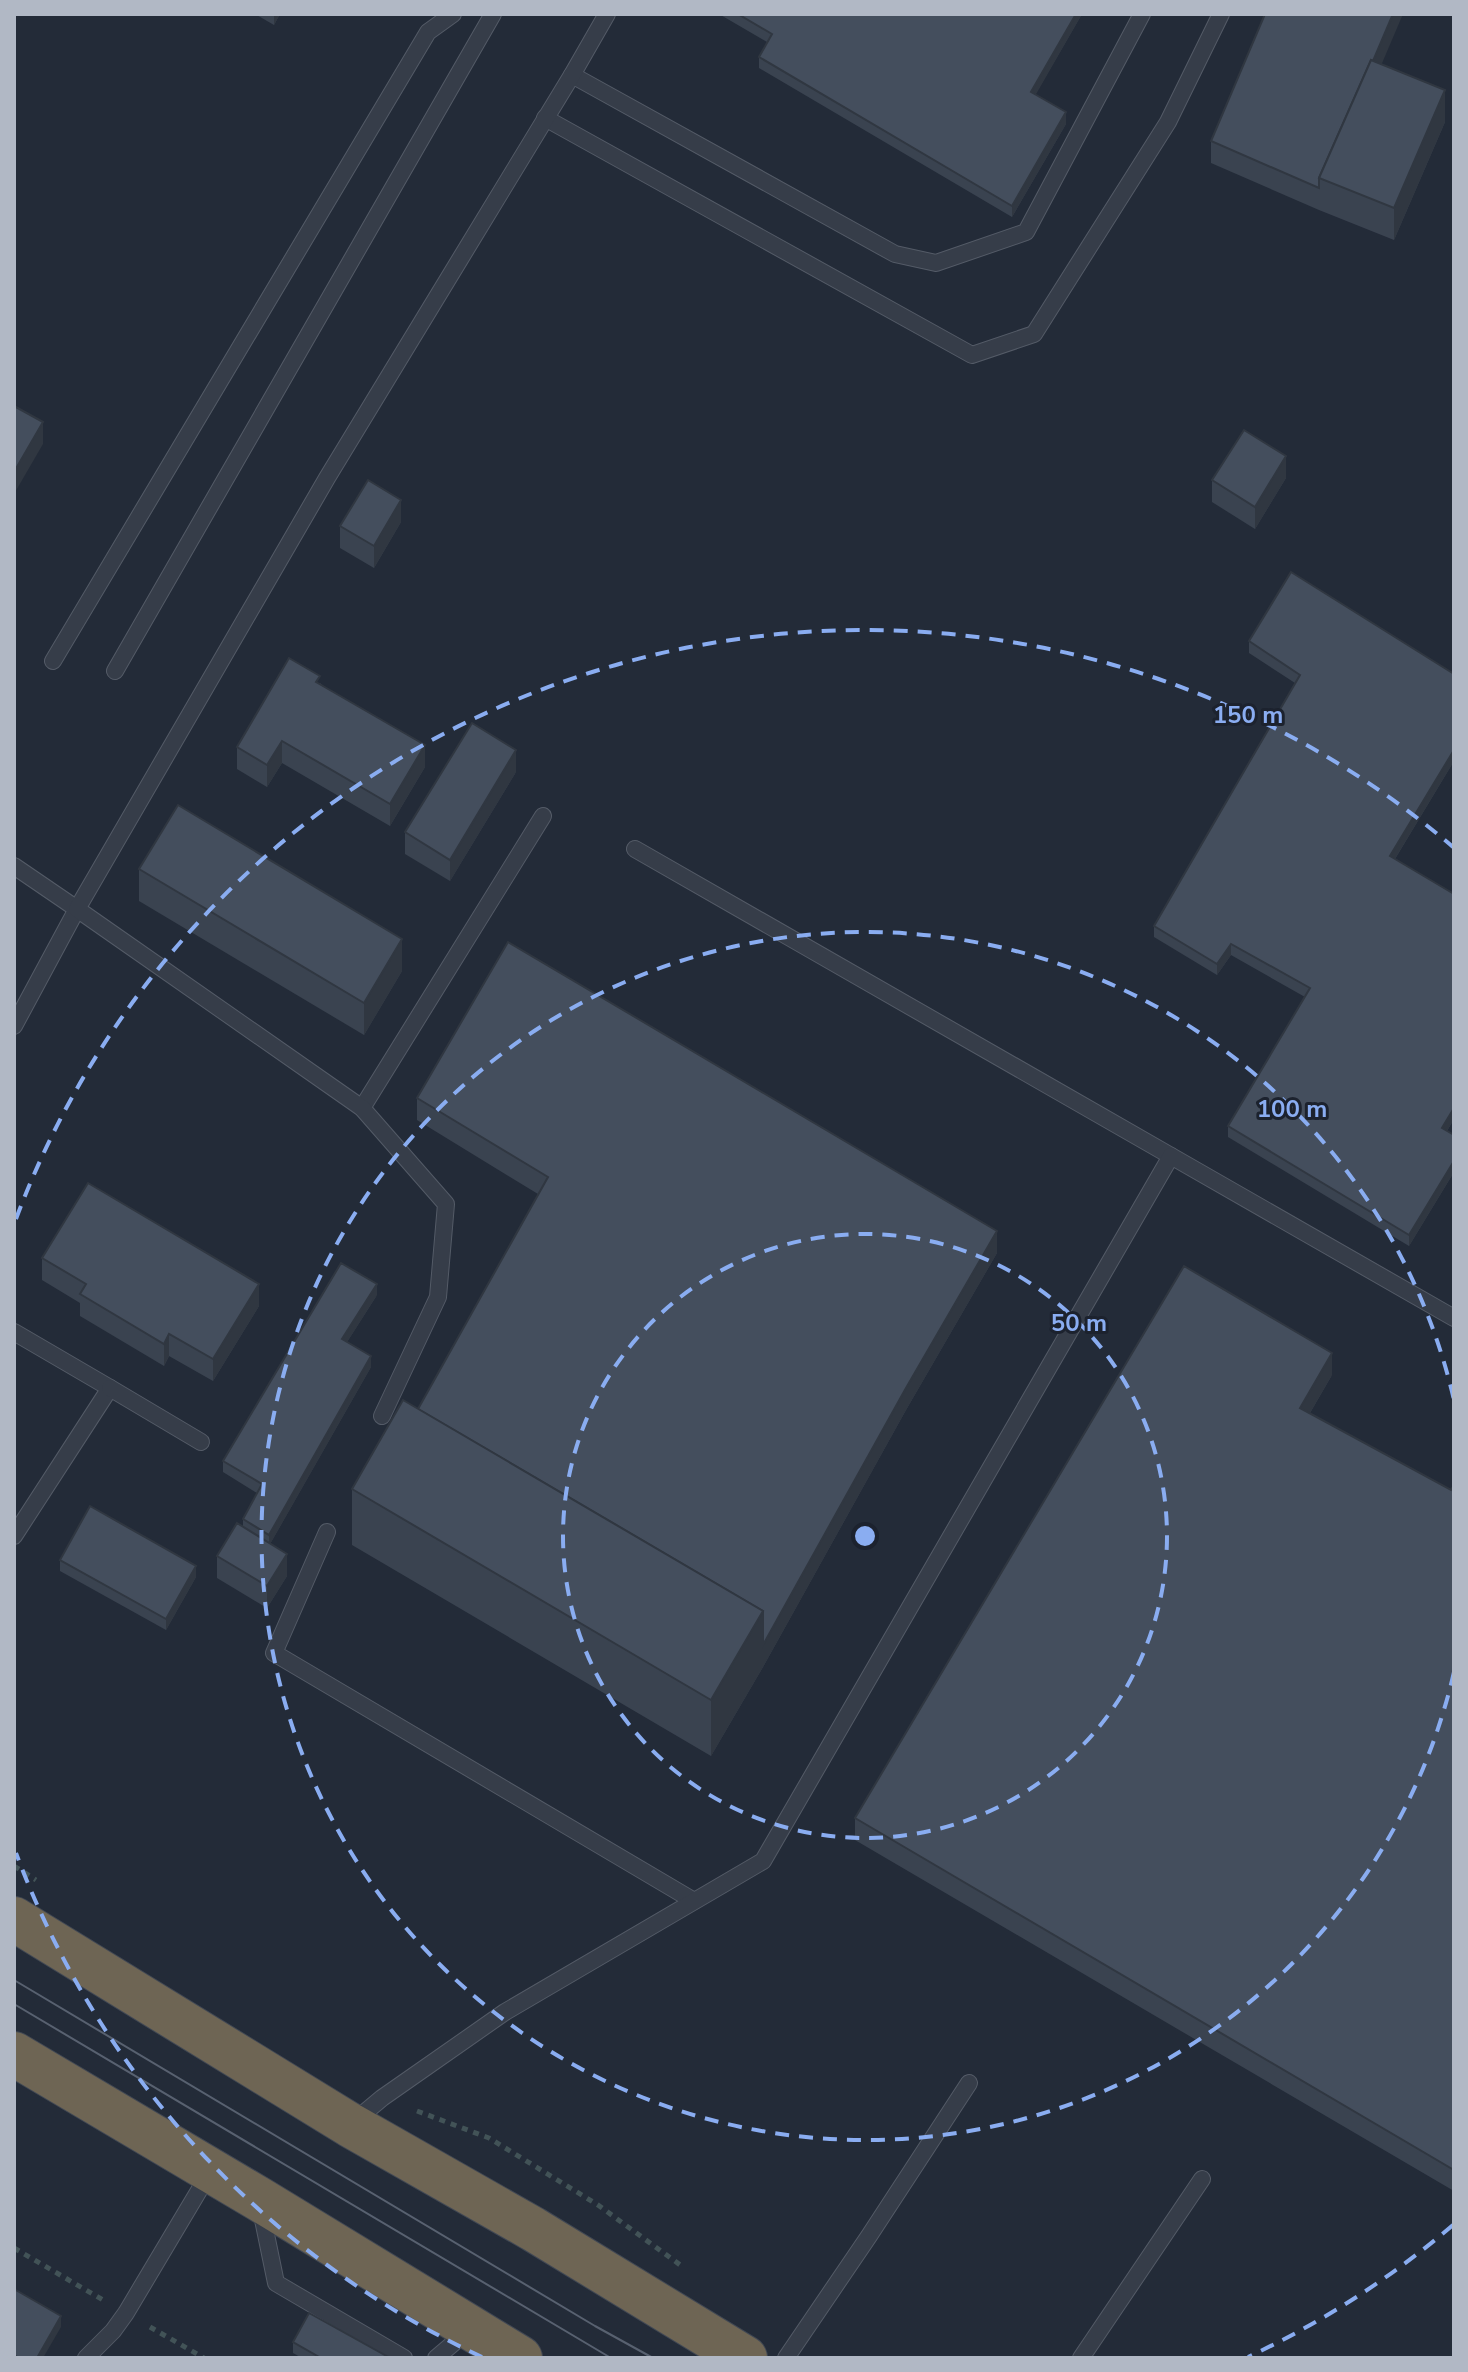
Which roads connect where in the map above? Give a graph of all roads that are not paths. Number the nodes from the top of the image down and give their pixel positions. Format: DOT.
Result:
graph roads {
  1 [pos="453,14"];
  2 [pos="493,14"];
  3 [pos="607,14"];
  4 [pos="1142,14"];
  5 [pos="1221,14"];
  6 [pos="572,75"];
  7 [pos="545,118"];
  8 [pos="53,661"];
  9 [pos="115,671"];
  10 [pos="543,816"];
  11 [pos="635,849"];
  12 [pos="14,866"];
  13 [pos="77,909"];
  14 [pos="14,1026"];
  15 [pos="362,1108"];
  16 [pos="1171,1156"];
  17 [pos="1452,1312"];
  18 [pos="14,1332"];
  19 [pos="110,1388"];
  20 [pos="382,1416"];
  21 [pos="201,1442"];
  22 [pos="327,1532"];
  23 [pos="14,1536"];
  24 [pos="694,1901"];
  25 [pos="14,1919"];
  26 [pos="14,2054"];
  27 [pos="969,2083"];
  28 [pos="366,2111"];
  29 [pos="210,2170"];
  30 [pos="1202,2179"];
  31 [pos="259,2199"];
  32 [pos="470,2329"];
  33 [pos="86,2358"];
  34 [pos="404,2358"];
  35 [pos="436,2358"];
  36 [pos="520,2358"];
  37 [pos="745,2358"];
  38 [pos="786,2358"];
  39 [pos="1081,2358"];
  1 -- 8 [label="lane"];
  2 -- 9 [label="lane"];
  3 -- 6 [label="lane"];
  4 -- 6 [label="lane"];
  5 -- 7 [label="lane"];
  6 -- 7 [label="lane"];
  7 -- 13 [label="lane"];
  10 -- 15 [label="lane"];
  11 -- 16 [label="lane"];
  12 -- 13 [label="lane"];
  13 -- 14 [label="lane"];
  13 -- 15 [label="lane"];
  15 -- 20 [label="lane"];
  16 -- 17 [label="lane"];
  16 -- 24 [label="lane"];
  18 -- 19 [label="lane"];
  19 -- 21 [label="lane"];
  19 -- 23 [label="lane"];
  22 -- 24 [label="lane"];
  24 -- 28 [label="lane"];
  25 -- 28 [label="highway"];
  26 -- 29 [label="highway"];
  27 -- 38 [label="lane"];
  28 -- 37 [label="highway"];
  29 -- 31 [label="highway"];
  29 -- 33 [label="lane"];
  30 -- 39 [label="lane"];
  31 -- 32 [label="highway"];
  31 -- 34 [label="lane"];
  32 -- 35 [label="lane"];
  32 -- 36 [label="highway"];
}
